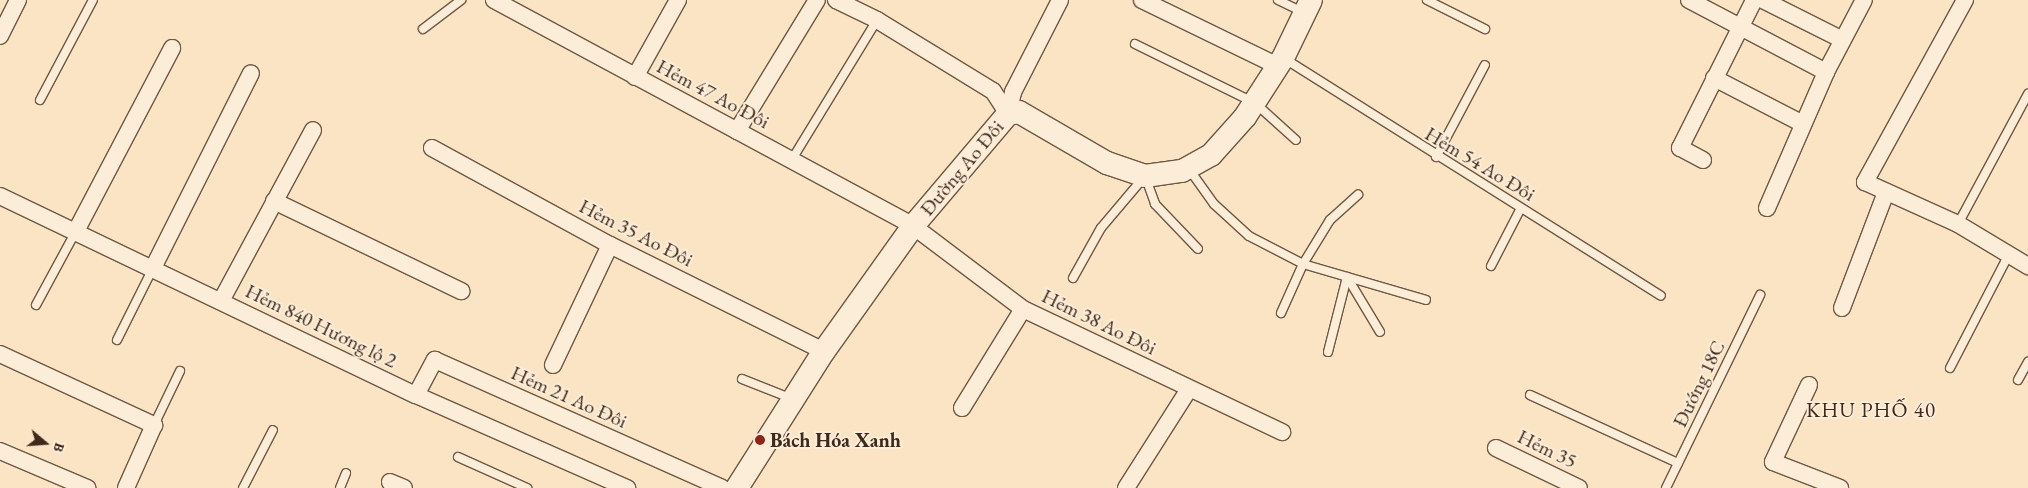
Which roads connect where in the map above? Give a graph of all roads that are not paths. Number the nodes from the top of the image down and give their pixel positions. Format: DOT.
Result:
graph roads {
  1 [pos="18,0"];
  2 [pos="93,0"];
  3 [pos="461,0"];
  4 [pos="494,0"];
  5 [pos="678,0"];
  6 [pos="818,0"];
  7 [pos="836,0"];
  8 [pos="1060,0"];
  9 [pos="1142,0"];
  10 [pos="1278,0"];
  11 [pos="1426,0"];
  12 [pos="1689,0"];
  13 [pos="1754,0"];
  14 [pos="1763,0"];
  15 [pos="1864,0"];
  16 [pos="1965,0"];
  17 [pos="1308,7"];
  18 [pos="877,20"];
  19 [pos="1740,26"];
  20 [pos="424,29"];
  21 [pos="1484,29"];
  22 [pos="0,36"];
  23 [pos="1843,40"];
  24 [pos="1135,44"];
  25 [pos="172,48"];
  26 [pos="1281,62"];
  27 [pos="1485,65"];
  28 [pos="1826,72"];
  29 [pos="251,74"];
  30 [pos="635,77"];
  31 [pos="1714,78"];
  32 [pos="2028,94"];
  33 [pos="40,100"];
  34 [pos="1255,102"];
  35 [pos="1008,114"];
  36 [pos="1803,124"];
  37 [pos="313,130"];
  38 [pos="737,131"];
  39 [pos="1296,140"];
  40 [pos="432,148"];
  41 [pos="1436,157"];
  42 [pos="791,160"];
  43 [pos="1703,160"];
  44 [pos="1188,168"];
  45 [pos="1145,176"];
  46 [pos="1886,192"];
  47 [pos="1358,195"];
  48 [pos="1,200"];
  49 [pos="274,201"];
  50 [pos="1521,208"];
  51 [pos="1766,208"];
  52 [pos="1958,224"];
  53 [pos="913,226"];
  54 [pos="75,233"];
  55 [pos="610,245"];
  56 [pos="1198,249"];
  57 [pos="2008,256"];
  58 [pos="1303,264"];
  59 [pos="1491,266"];
  60 [pos="2028,266"];
  61 [pos="152,270"];
  62 [pos="1347,276"];
  63 [pos="1073,278"];
  64 [pos="461,291"];
  65 [pos="1760,295"];
  66 [pos="1661,296"];
  67 [pos="1426,300"];
  68 [pos="221,301"];
  69 [pos="36,305"];
  70 [pos="1842,308"];
  71 [pos="1022,309"];
  72 [pos="1281,313"];
  73 [pos="1380,332"];
  74 [pos="117,340"];
  75 [pos="824,351"];
  76 [pos="1328,352"];
  77 [pos="0,354"];
  78 [pos="2028,362"];
  79 [pos="553,365"];
  80 [pos="1950,368"];
  81 [pos="180,371"];
  82 [pos="742,378"];
  83 [pos="2018,380"];
  84 [pos="1808,384"];
  85 [pos="1188,389"];
  86 [pos="416,395"];
  87 [pos="1530,395"];
  88 [pos="794,400"];
  89 [pos="962,408"];
  90 [pos="154,424"];
  91 [pos="273,430"];
  92 [pos="1282,432"];
  93 [pos="1496,448"];
  94 [pos="0,451"];
  95 [pos="458,457"];
  96 [pos="1678,463"];
  97 [pos="346,473"];
  98 [pos="88,488"];
  99 [pos="126,488"];
  100 [pos="243,488"];
  101 [pos="340,488"];
  102 [pos="527,488"];
  103 [pos="627,488"];
  104 [pos="722,488"];
  105 [pos="738,488"];
  106 [pos="1126,488"];
  107 [pos="1579,488"];
  108 [pos="1666,488"];
  109 [pos="1840,488"];
  1 -- 22 [label="street"];
  2 -- 33 [label="lane"];
  3 -- 20 [label="lane"];
  4 -- 30 [label="street, Hẻm 47 Ao Đôi"];
  5 -- 30 [label="street"];
  6 -- 38 [label="street"];
  7 -- 18 [label="street"];
  8 -- 35 [label="street"];
  9 -- 26 [label="street"];
  10 -- 17 [label="lane"];
  11 -- 21 [label="lane"];
  12 -- 19 [label="street"];
  13 -- 19 [label="street"];
  14 -- 23 [label="street"];
  15 -- 23 [label="street"];
  16 -- 46 [label="street"];
  17 -- 26 [label="street, Đường Ao Đôi"];
  18 -- 35 [label="street"];
  18 -- 42 [label="lane"];
  19 -- 28 [label="street"];
  19 -- 31 [label="street"];
  23 -- 28 [label="street"];
  24 -- 34 [label="lane"];
  25 -- 54 [label="street"];
  26 -- 34 [label="street, Đường Ao Đôi"];
  26 -- 41 [label="lane, Hẻm 54 Ao Đôi"];
  27 -- 41 [label="lane"];
  28 -- 36 [label="street"];
  29 -- 61 [label="street"];
  30 -- 38 [label="street, Hẻm 47 Ao Đôi"];
  31 -- 36 [label="street"];
  31 -- 43 [label="street"];
  32 -- 52 [label="lane"];
  34 -- 39 [label="lane"];
  34 -- 44 [label="street, Đường Ao Đôi"];
  35 -- 45 [label="street, Đường Ao Đôi"];
  35 -- 53 [label="street, Đường Ao Đôi"];
  36 -- 51 [label="street"];
  37 -- 49 [label="street"];
  38 -- 42 [label="street, Hẻm 47 Ao Đôi"];
  40 -- 55 [label="street, Hẻm 35 Ao Đôi"];
  41 -- 50 [label="lane, Hẻm 54 Ao Đôi"];
  42 -- 53 [label="street, Hẻm 47 Ao Đôi"];
  44 -- 45 [label="street, Đường Ao Đôi"];
  44 -- 58 [label="lane"];
  45 -- 56 [label="lane"];
  45 -- 63 [label="lane"];
  46 -- 52 [label="street"];
  46 -- 70 [label="street"];
  47 -- 58 [label="lane"];
  48 -- 54 [label="street, Hẻm 840 Hương lộ 2"];
  49 -- 64 [label="street"];
  49 -- 68 [label="street"];
  50 -- 59 [label="lane"];
  50 -- 66 [label="lane, Hẻm 54 Ao Đôi"];
  52 -- 57 [label="street"];
  53 -- 71 [label="street, Hẻm 38 Ao Đôi"];
  53 -- 75 [label="street, Đường Ao Đôi"];
  54 -- 61 [label="street, Hẻm 840 Hương lộ 2"];
  54 -- 69 [label="lane"];
  55 -- 75 [label="street, Hẻm 35 Ao Đôi"];
  55 -- 79 [label="street"];
  57 -- 60 [label="street"];
  57 -- 80 [label="lane"];
  58 -- 62 [label="lane"];
  58 -- 72 [label="lane"];
  61 -- 68 [label="street, Hẻm 840 Hương lộ 2"];
  61 -- 74 [label="lane"];
  62 -- 67 [label="lane"];
  62 -- 73 [label="lane"];
  62 -- 76 [label="lane"];
  65 -- 96 [label="lane, Đướng 18C"];
  68 -- 86 [label="street, Hẻm 840 Hương lộ 2"];
  71 -- 85 [label="street, Hẻm 38 Ao Đôi"];
  71 -- 89 [label="street"];
  75 -- 88 [label="street, Đường Ao Đôi"];
  77 -- 90 [label="street"];
  78 -- 83 [label="lane"];
  81 -- 90 [label="lane"];
  82 -- 88 [label="lane"];
  84 -- 109 [label="street"];
  85 -- 92 [label="street, Hẻm 38 Ao Đôi"];
  85 -- 106 [label="street"];
  86 -- 103 [label="street, Hẻm 840 Hương lộ 2"];
  86 -- 104 [label="street, Hẻm 21 Ao Đôi"];
  87 -- 96 [label="lane"];
  88 -- 105 [label="street, Đường Ao Đôi"];
  90 -- 99 [label="street"];
  91 -- 100 [label="lane"];
  93 -- 107 [label="street, Hẻm 35"];
  94 -- 98 [label="street"];
  95 -- 102 [label="lane"];
  96 -- 108 [label="lane, Đướng 18C"];
  97 -- 101 [label="lane"];
}
